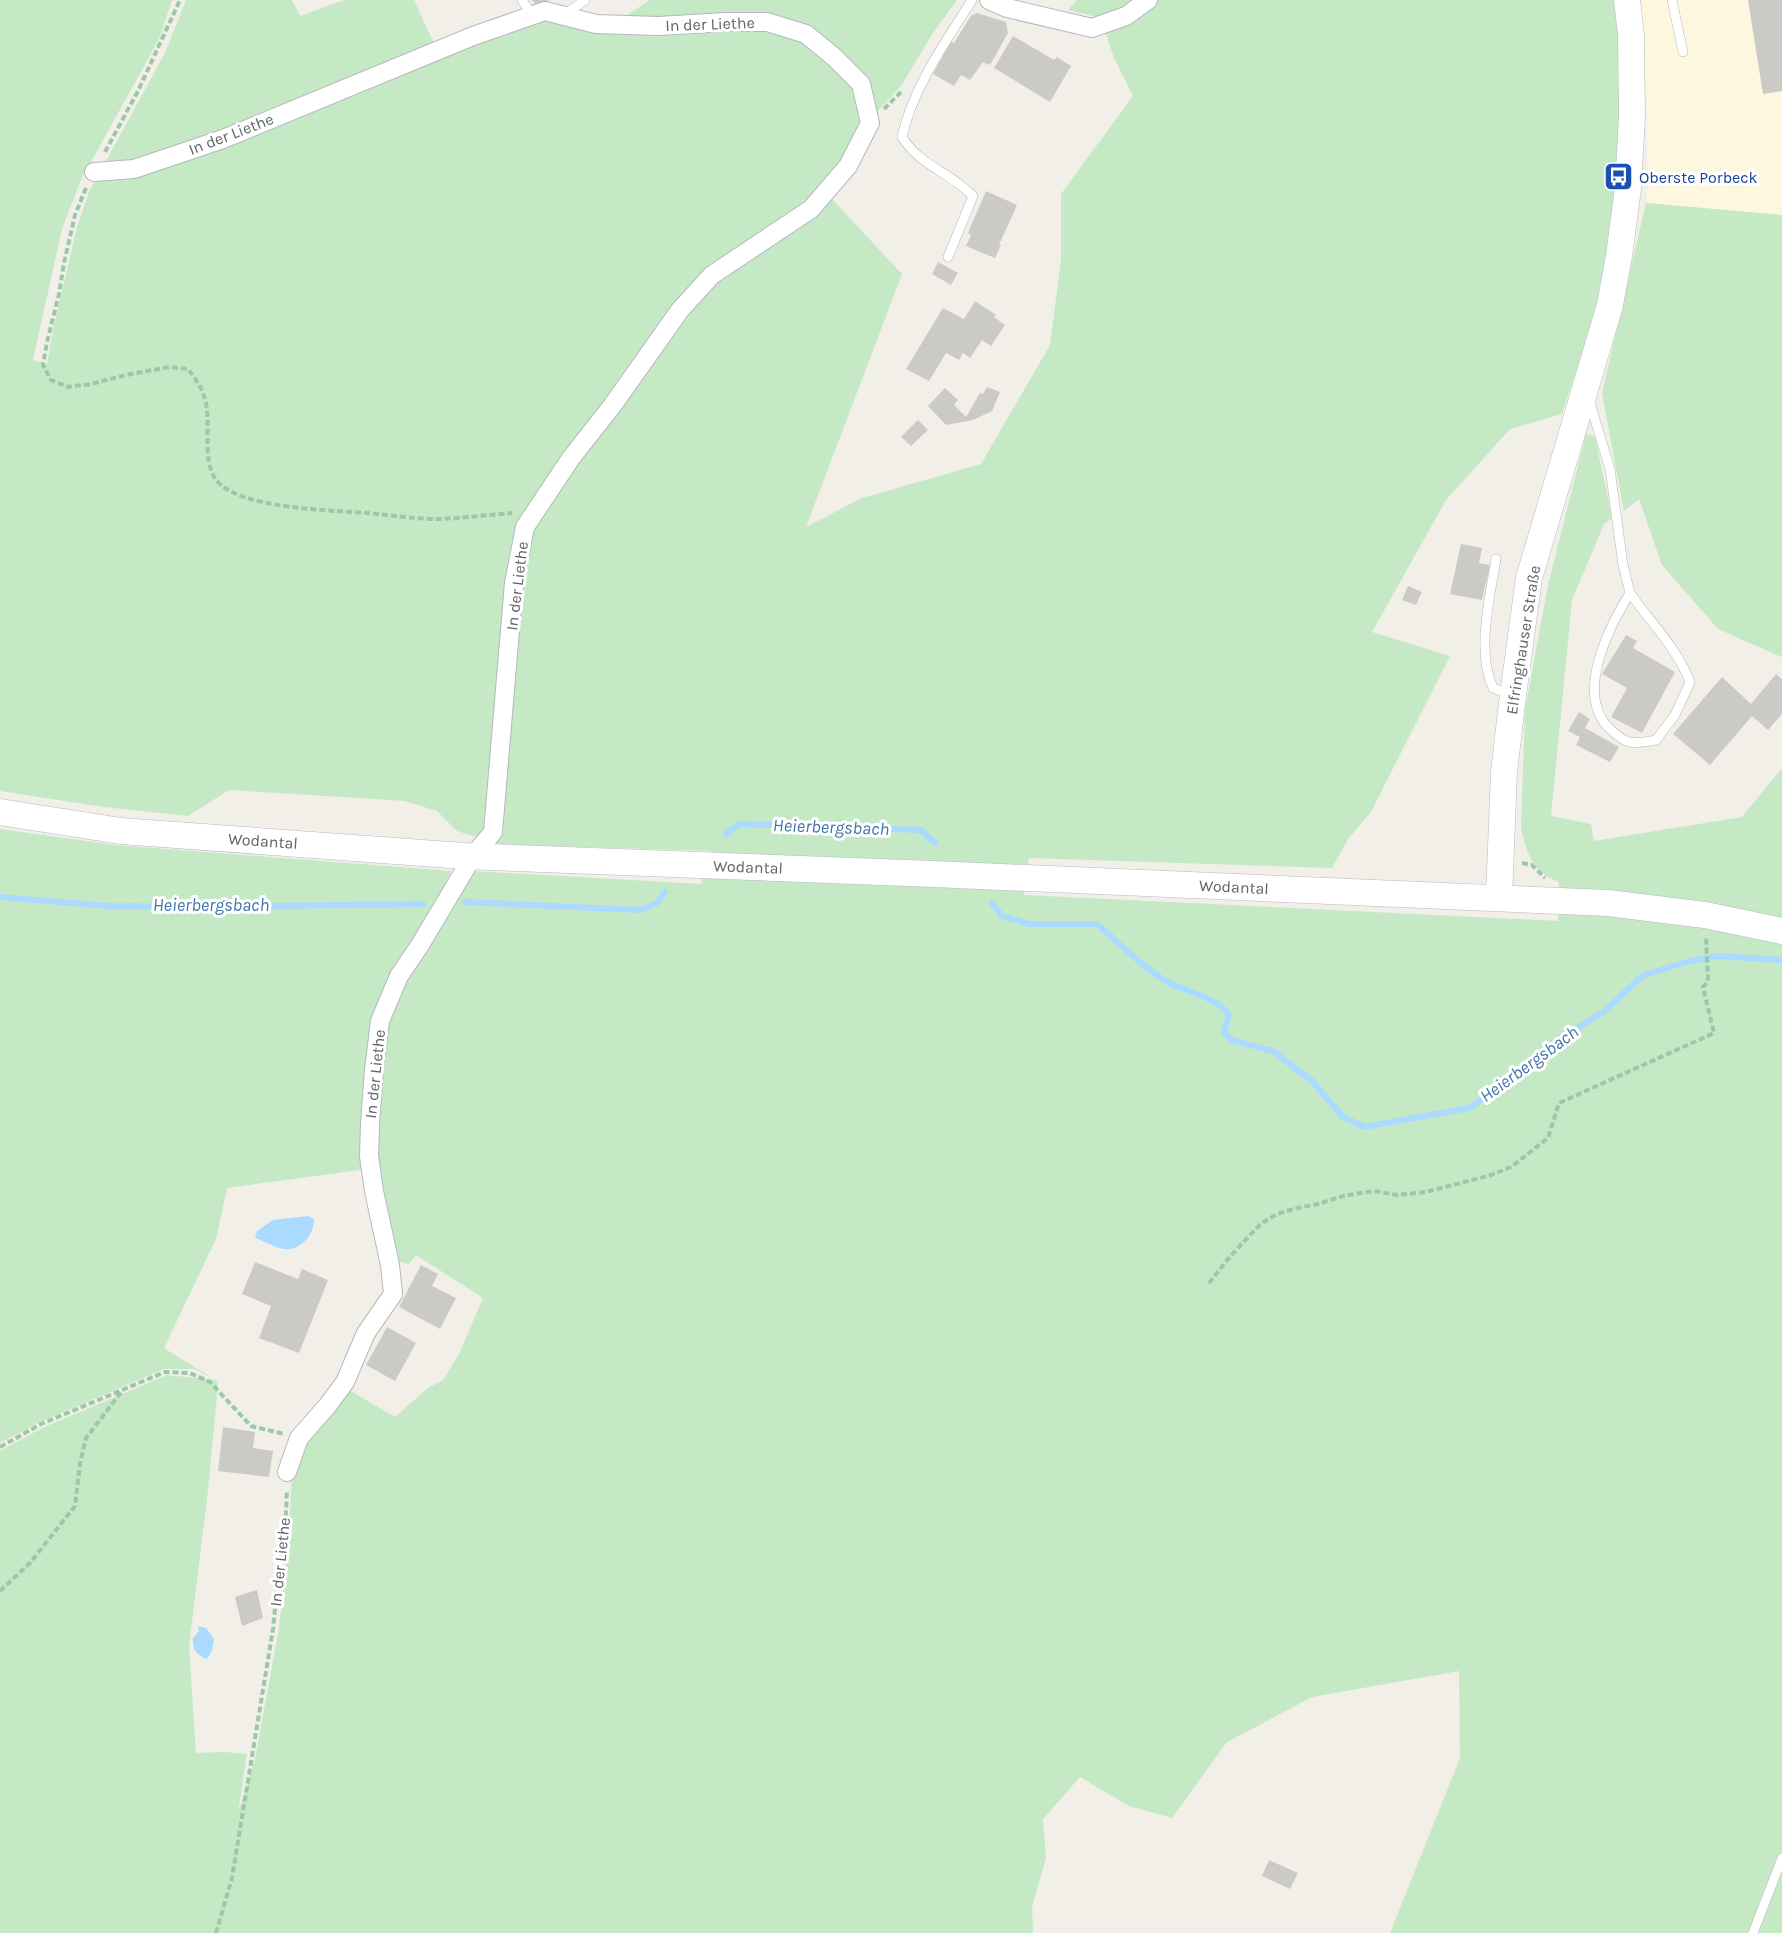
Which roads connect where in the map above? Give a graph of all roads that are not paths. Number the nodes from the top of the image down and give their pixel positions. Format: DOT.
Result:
graph roads {
  1 [pos="585,0"];
  2 [pos="972,0"];
  3 [pos="989,0"];
  4 [pos="1148,0"];
  5 [pos="1627,0"];
  6 [pos="1672,0"];
  7 [pos="527,8"];
  8 [pos="564,15"];
  9 [pos="1683,52"];
  10 [pos="94,172"];
  11 [pos="948,256"];
  12 [pos="1585,389"];
  13 [pos="1496,559"];
  14 [pos="1630,593"];
  15 [pos="1513,696"];
  16 [pos="0,812"];
  17 [pos="473,856"];
  18 [pos="1499,897"];
  19 [pos="1782,931"];
  20 [pos="287,1472"];
  21 [pos="1782,1858"];
  22 [pos="1753,1933"];
  1 -- 8 [label="lane"];
  2 -- 11 [label="lane"];
  3 -- 4 [label="street"];
  5 -- 12 [label="main road, Elfringhauser Straße"];
  6 -- 9 [label="lane"];
  7 -- 8 [label="street, In der Liethe"];
  7 -- 10 [label="street, In der Liethe"];
  8 -- 17 [label="street, In der Liethe"];
  12 -- 14 [label="lane"];
  12 -- 15 [label="main road, Elfringhauser Straße"];
  13 -- 15 [label="lane"];
  14 -- 14 [label="lane"];
  15 -- 18 [label="main road, Elfringhauser Straße"];
  16 -- 17 [label="main road, Wodantal"];
  17 -- 18 [label="main road, Wodantal"];
  17 -- 20 [label="street, In der Liethe"];
  18 -- 19 [label="main road"];
  21 -- 22 [label="lane"];
}
